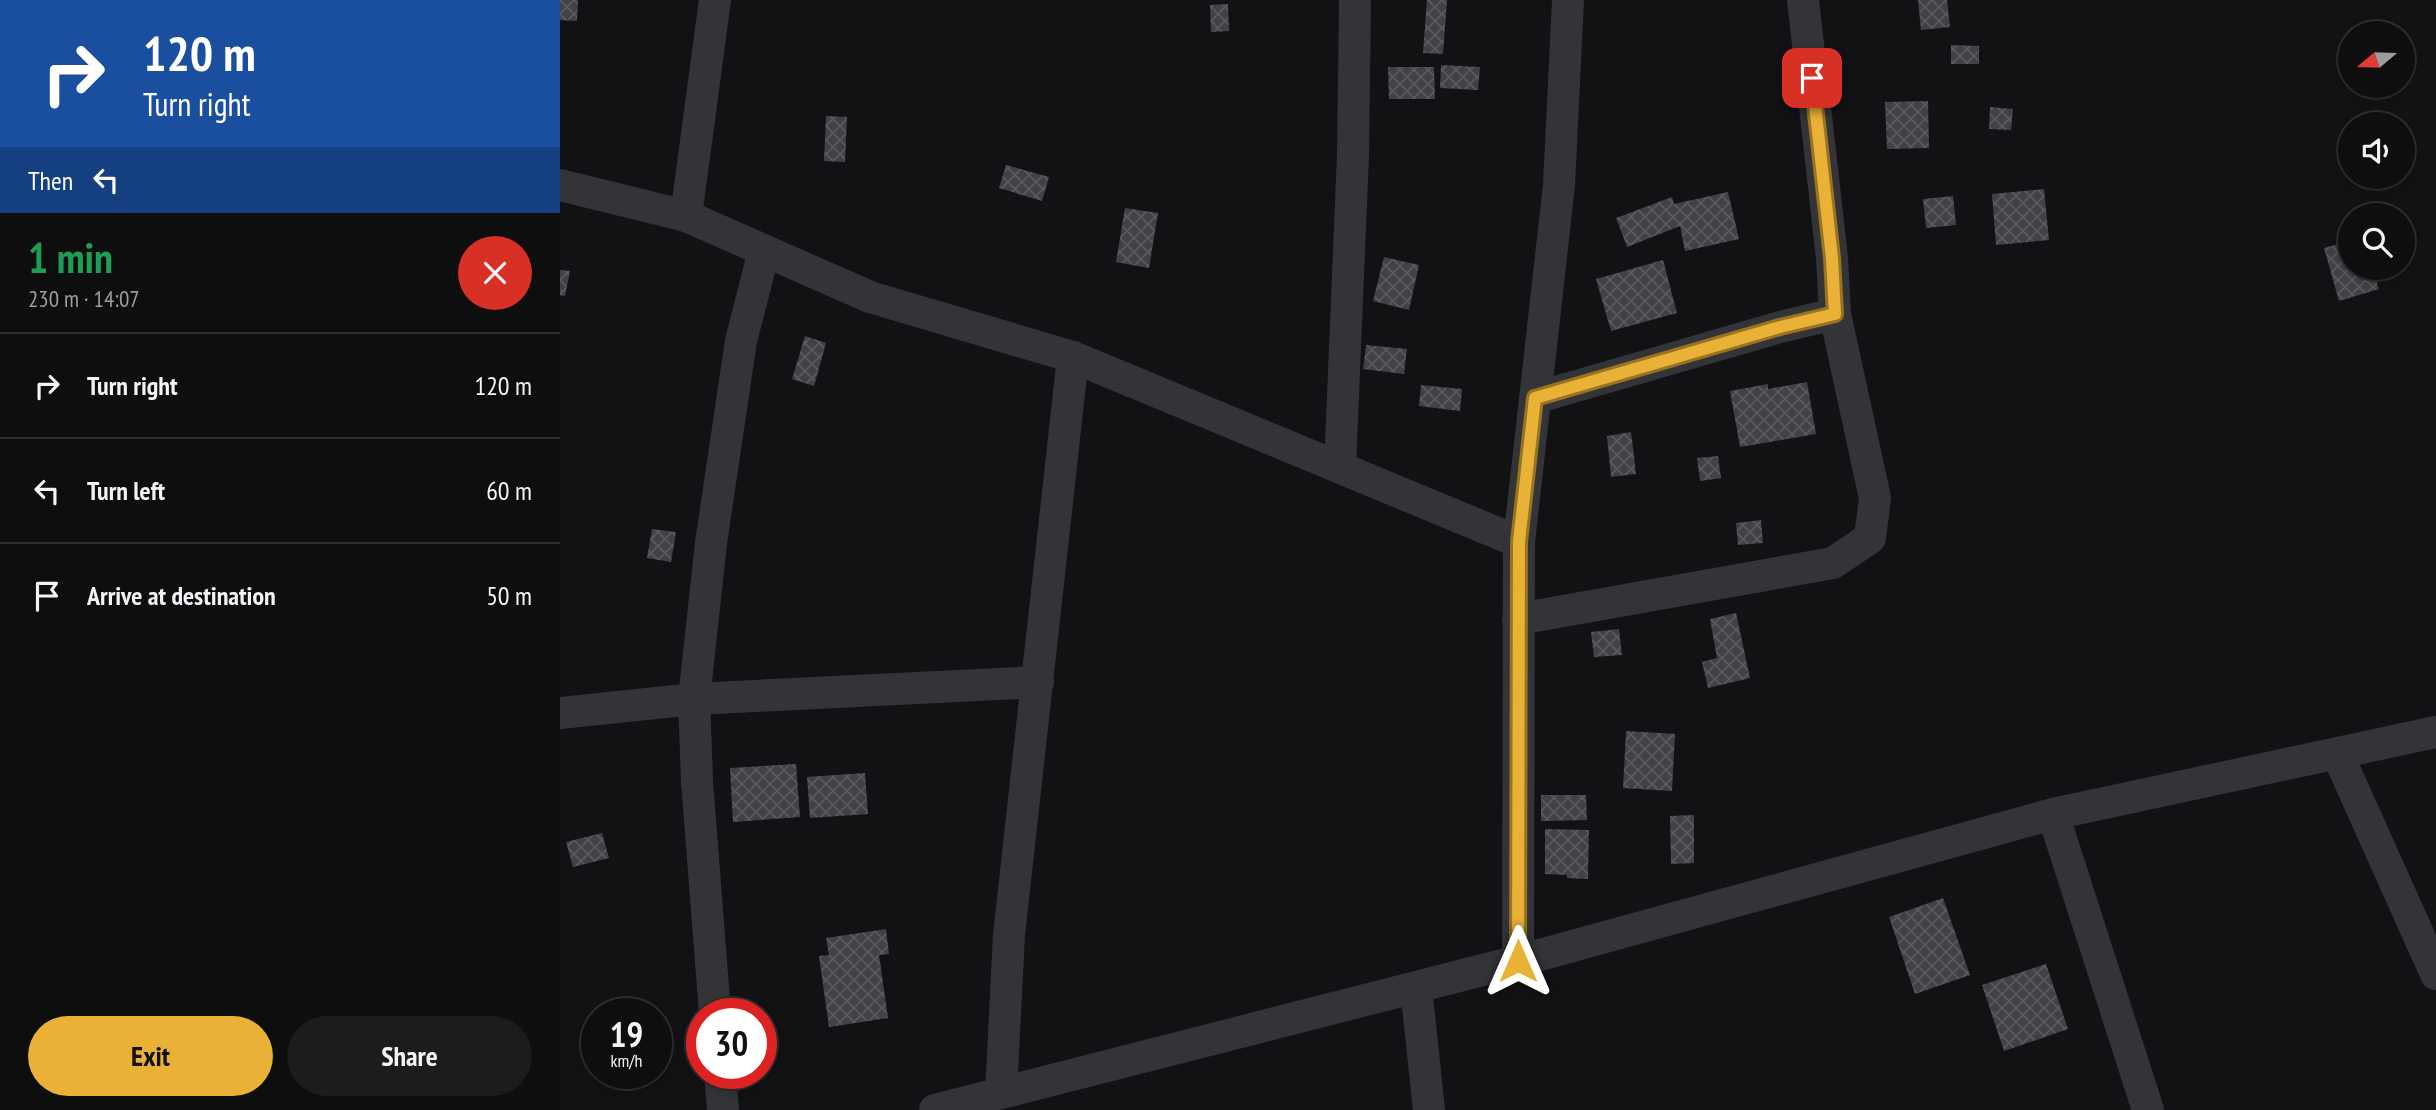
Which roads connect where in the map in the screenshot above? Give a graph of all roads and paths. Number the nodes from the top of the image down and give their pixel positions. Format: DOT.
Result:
graph roads {
  1 [pos="715,0"];
  2 [pos="1355,0"];
  3 [pos="1568,0"];
  4 [pos="1803,0"];
  5 [pos="560,185"];
  6 [pos="685,216"];
  7 [pos="764,251"];
  8 [pos="1835,314"];
  9 [pos="1073,357"];
  10 [pos="1535,398"];
  11 [pos="1340,468"];
  12 [pos="1519,542"];
  13 [pos="1518,619"];
  14 [pos="1038,682"];
  15 [pos="694,699"];
  16 [pos="560,713"];
  17 [pos="2436,732"];
  18 [pos="2337,753"];
  19 [pos="2053,814"];
  20 [pos="1518,961"];
  21 [pos="2436,974"];
  22 [pos="1416,986"];
  23 [pos="714,998"];
  24 [pos="721,1089"];
  25 [pos="1001,1093"];
  26 [pos="723,1110"];
  27 [pos="934,1110"];
  28 [pos="1430,1110"];
  29 [pos="2148,1110"];
  1 -- 6 [label="street"];
  2 -- 11 [label="street"];
  3 -- 10 [label="street"];
  4 -- 8 [label="street"];
  5 -- 6 [label="street"];
  6 -- 7 [label="street"];
  7 -- 9 [label="street"];
  7 -- 15 [label="street"];
  8 -- 10 [label="street"];
  8 -- 13 [label="street"];
  9 -- 11 [label="street"];
  9 -- 14 [label="street"];
  10 -- 12 [label="street"];
  11 -- 12 [label="street"];
  12 -- 13 [label="street"];
  13 -- 20 [label="street"];
  14 -- 15 [label="street"];
  14 -- 25 [label="street"];
  15 -- 16 [label="street"];
  15 -- 23 [label="street"];
  17 -- 18 [label="street"];
  18 -- 19 [label="street"];
  18 -- 21 [label="street"];
  19 -- 20 [label="street"];
  19 -- 29 [label="street"];
  20 -- 22 [label="street"];
  22 -- 25 [label="street"];
  22 -- 28 [label="street"];
  24 -- 26 [label="street"];
  25 -- 27 [label="street"];
}
